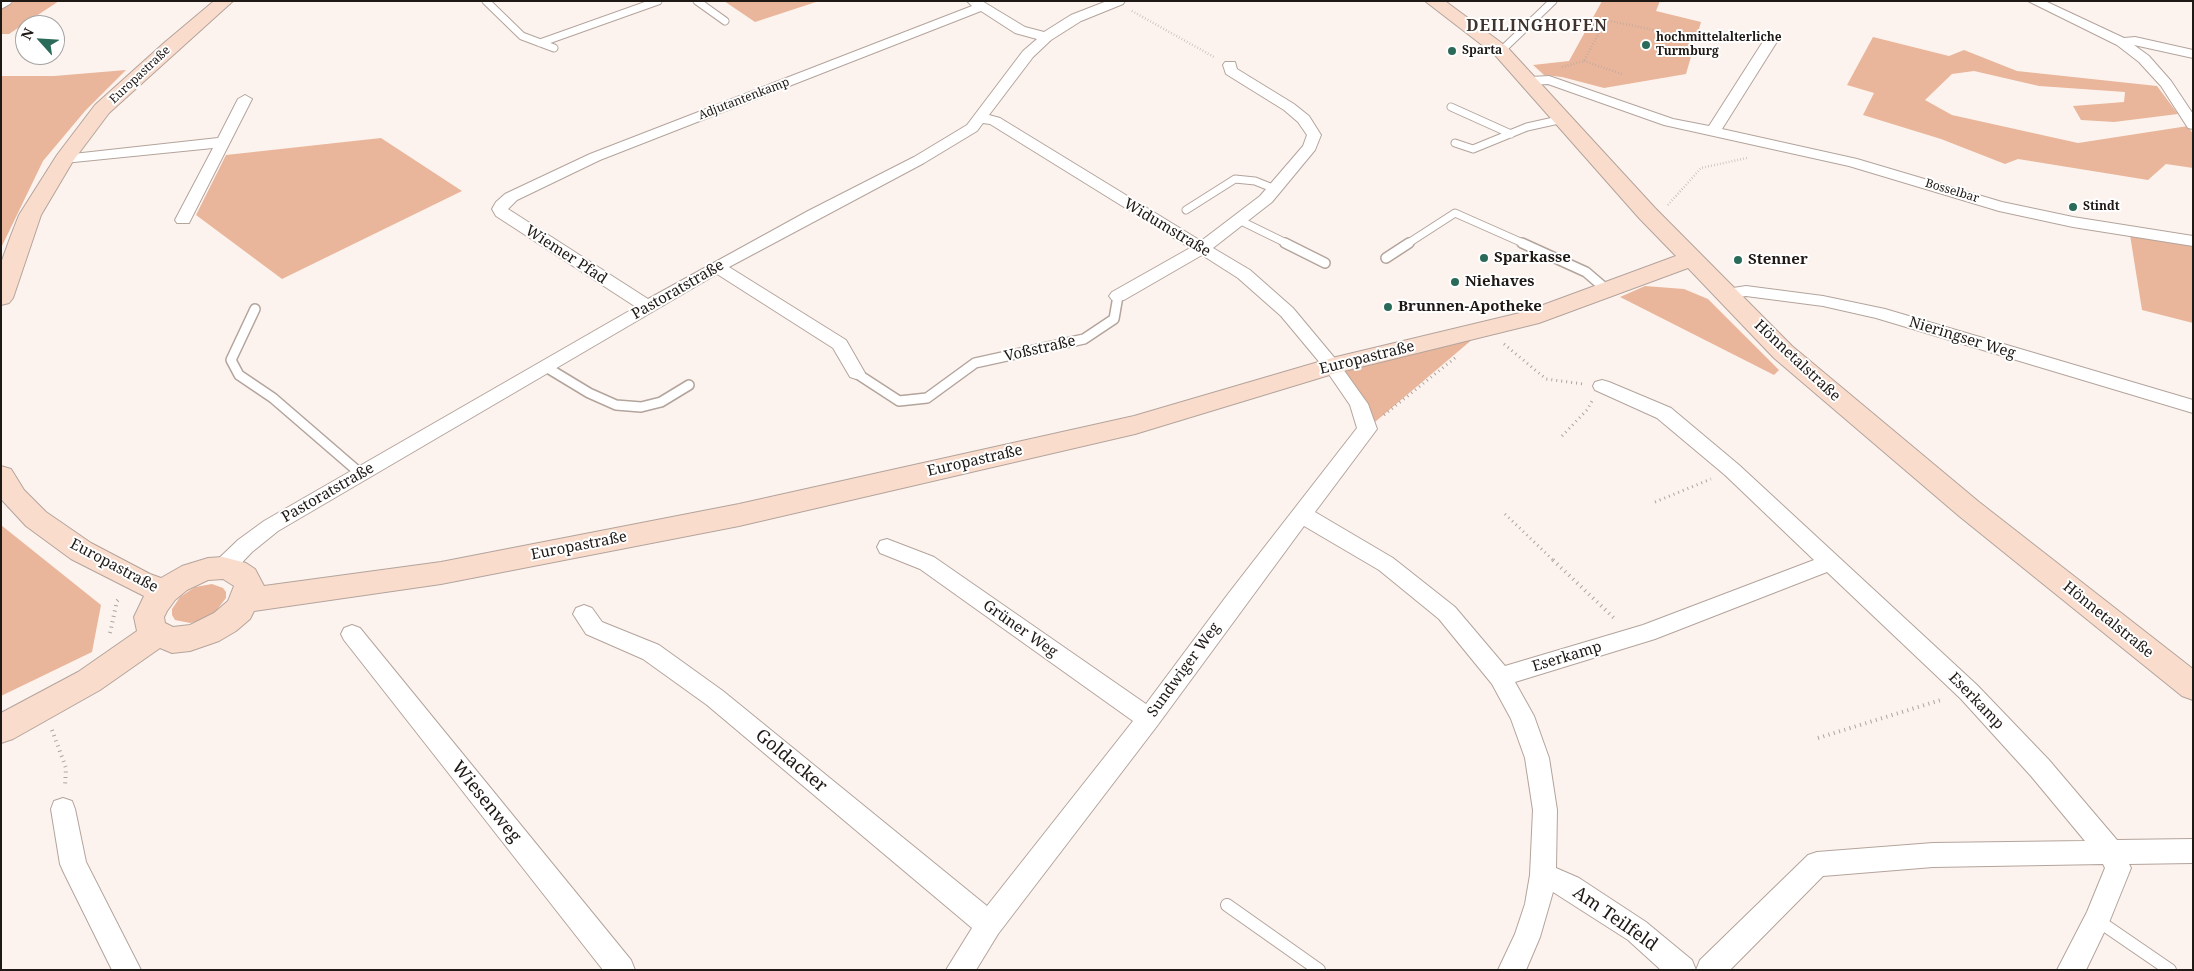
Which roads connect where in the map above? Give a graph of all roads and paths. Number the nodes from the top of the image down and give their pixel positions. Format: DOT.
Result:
graph roads {
  1 [pos="8,1"];
  2 [pos="225,1"];
  3 [pos="486,1"];
  4 [pos="658,1"];
  5 [pos="697,1"];
  6 [pos="1433,1"];
  7 [pos="1553,1"];
  8 [pos="2034,1"];
  9 [pos="1117,2"];
  10 [pos="977,4"];
  11 [pos="1,5"];
  12 [pos="725,21"];
  13 [pos="1663,32"];
  14 [pos="1046,37"];
  15 [pos="1771,40"];
  16 [pos="2122,42"];
  17 [pos="540,43"];
  18 [pos="554,48"];
  19 [pos="1501,51"];
  20 [pos="2193,54"];
  21 [pos="1584,61"];
  22 [pos="1230,65"];
  23 [pos="1622,74"];
  24 [pos="1539,80"];
  25 [pos="245,99"];
  26 [pos="1450,107"];
  27 [pos="980,118"];
  28 [pos="1563,119"];
  29 [pos="2193,125"];
  30 [pos="1713,132"];
  31 [pos="1511,134"];
  32 [pos="223,142"];
  33 [pos="1455,143"];
  34 [pos="1779,147"];
  35 [pos="64,159"];
  36 [pos="1275,189"];
  37 [pos="511,197"];
  38 [pos="1186,210"];
  39 [pos="1646,213"];
  40 [pos="183,220"];
  41 [pos="1239,220"];
  42 [pos="2193,240"];
  43 [pos="1201,249"];
  44 [pos="1386,258"];
  45 [pos="1690,259"];
  46 [pos="1325,263"];
  47 [pos="717,267"];
  48 [pos="1607,290"];
  49 [pos="1726,294"];
  50 [pos="1118,296"];
  51 [pos="1,298"];
  52 [pos="648,307"];
  53 [pos="255,309"];
  54 [pos="1494,327"];
  55 [pos="1458,356"];
  56 [pos="546,366"];
  57 [pos="1332,366"];
  58 [pos="856,373"];
  59 [pos="689,385"];
  60 [pos="1602,386"];
  61 [pos="2193,407"];
  62 [pos="1366,429"];
  63 [pos="1562,436"];
  64 [pos="1732,470"];
  65 [pos="361,474"];
  66 [pos="1,476"];
  67 [pos="1655,502"];
  68 [pos="1505,514"];
  69 [pos="1302,516"];
  70 [pos="888,547"];
  71 [pos="1832,562"];
  72 [pos="223,568"];
  73 [pos="164,592"];
  74 [pos="245,600"];
  75 [pos="584,614"];
  76 [pos="157,634"];
  77 [pos="352,634"];
  78 [pos="1633,637"];
  79 [pos="1500,677"];
  80 [pos="2193,688"];
  81 [pos="1969,692"];
  82 [pos="43,708"];
  83 [pos="1149,719"];
  84 [pos="1,729"];
  85 [pos="1818,738"];
  86 [pos="63,809"];
  87 [pos="2193,850"];
  88 [pos="2110,851"];
  89 [pos="1543,875"];
  90 [pos="1227,905"];
  91 [pos="2097,920"];
  92 [pos="988,925"];
  93 [pos="127,970"];
  94 [pos="621,970"];
  95 [pos="960,970"];
  96 [pos="1319,970"];
  97 [pos="1512,970"];
  98 [pos="1682,970"];
  99 [pos="1710,970"];
  100 [pos="2071,970"];
  101 [pos="2170,970"];
  1 -- 11 [label="lane"];
  2 -- 35 [label="street, Europastraße"];
  3 -- 17 [label="lane"];
  4 -- 17 [label="lane"];
  5 -- 12 [label="lane"];
  6 -- 19 [label="street, Hönnetalstraße"];
  7 -- 19 [label="lane"];
  8 -- 16 [label="street"];
  9 -- 14 [label="street, Pastoratstraße"];
  9 -- 22 [label="path"];
  10 -- 14 [label="street"];
  10 -- 37 [label="street, Adjutantenkamp"];
  13 -- 21 [label="path"];
  14 -- 27 [label="street, Pastoratstraße"];
  15 -- 30 [label="street"];
  16 -- 20 [label="street"];
  16 -- 29 [label="street"];
  17 -- 18 [label="lane"];
  19 -- 24 [label="street, Hönnetalstraße"];
  21 -- 23 [label="path"];
  21 -- 24 [label="path"];
  22 -- 36 [label="street, Voßstraße"];
  24 -- 28 [label="street, Hönnetalstraße"];
  24 -- 30 [label="street, Bosselbar"];
  25 -- 32 [label="street"];
  26 -- 31 [label="lane"];
  27 -- 43 [label="street, Widumstraße"];
  27 -- 47 [label="street, Pastoratstraße"];
  28 -- 31 [label="lane"];
  28 -- 39 [label="street, Hönnetalstraße"];
  30 -- 34 [label="street, Bosselbar"];
  31 -- 33 [label="lane"];
  32 -- 35 [label="street"];
  32 -- 40 [label="street"];
  34 -- 39 [label="path"];
  34 -- 42 [label="street, Bosselbar"];
  35 -- 51 [label="street, Europastraße"];
  36 -- 38 [label="lane"];
  36 -- 41 [label="street, Voßstraße"];
  37 -- 52 [label="street, Wiemer Pfad"];
  39 -- 45 [label="street, Hönnetalstraße"];
  41 -- 43 [label="street, Voßstraße"];
  41 -- 46 [label="lane"];
  43 -- 50 [label="street, Voßstraße"];
  43 -- 57 [label="street, Widumstraße"];
  44 -- 48 [label="lane"];
  45 -- 48 [label="street, Europastraße"];
  45 -- 49 [label="street, Hönnetalstraße"];
  47 -- 52 [label="street, Pastoratstraße"];
  47 -- 58 [label="street, Voßstraße"];
  48 -- 54 [label="street, Europastraße"];
  49 -- 61 [label="street, Nieringser Weg"];
  49 -- 80 [label="street, Hönnetalstraße"];
  50 -- 58 [label="lane, Voßstraße"];
  52 -- 56 [label="street, Pastoratstraße"];
  53 -- 65 [label="lane"];
  54 -- 57 [label="street, Europastraße"];
  54 -- 60 [label="path"];
  55 -- 62 [label="path"];
  56 -- 59 [label="lane"];
  56 -- 65 [label="street, Pastoratstraße"];
  57 -- 62 [label="street"];
  57 -- 74 [label="street, Europastraße"];
  60 -- 63 [label="path"];
  60 -- 64 [label="street, Eserkamp"];
  62 -- 69 [label="street, Sundwiger Weg"];
  64 -- 67 [label="path"];
  64 -- 71 [label="street, Eserkamp"];
  65 -- 72 [label="street, Pastoratstraße"];
  66 -- 73 [label="street, Europastraße"];
  68 -- 78 [label="path"];
  69 -- 79 [label="street"];
  69 -- 83 [label="street, Sundwiger Weg"];
  70 -- 83 [label="street, Grüner Weg"];
  71 -- 78 [label="street, Eserkamp"];
  71 -- 81 [label="street, Eserkamp"];
  72 -- 73 [label="street"];
  72 -- 74 [label="street"];
  73 -- 76 [label="street"];
  74 -- 76 [label="street"];
  75 -- 92 [label="street, Goldacker"];
  76 -- 82 [label="street"];
  77 -- 94 [label="street, Wiesenweg"];
  78 -- 79 [label="street, Eserkamp"];
  79 -- 89 [label="street"];
  81 -- 85 [label="path"];
  81 -- 88 [label="street, Eserkamp"];
  82 -- 84 [label="street"];
  82 -- 86 [label="path"];
  83 -- 92 [label="street, Sundwiger Weg"];
  86 -- 93 [label="street"];
  87 -- 88 [label="street"];
  88 -- 91 [label="street, Eserkamp"];
  88 -- 99 [label="street"];
  89 -- 97 [label="street"];
  89 -- 98 [label="street, Am Teilfeld"];
  90 -- 96 [label="lane"];
  91 -- 100 [label="street, Eserkamp"];
  91 -- 101 [label="lane"];
  92 -- 95 [label="street, Sundwiger Weg"];
}
